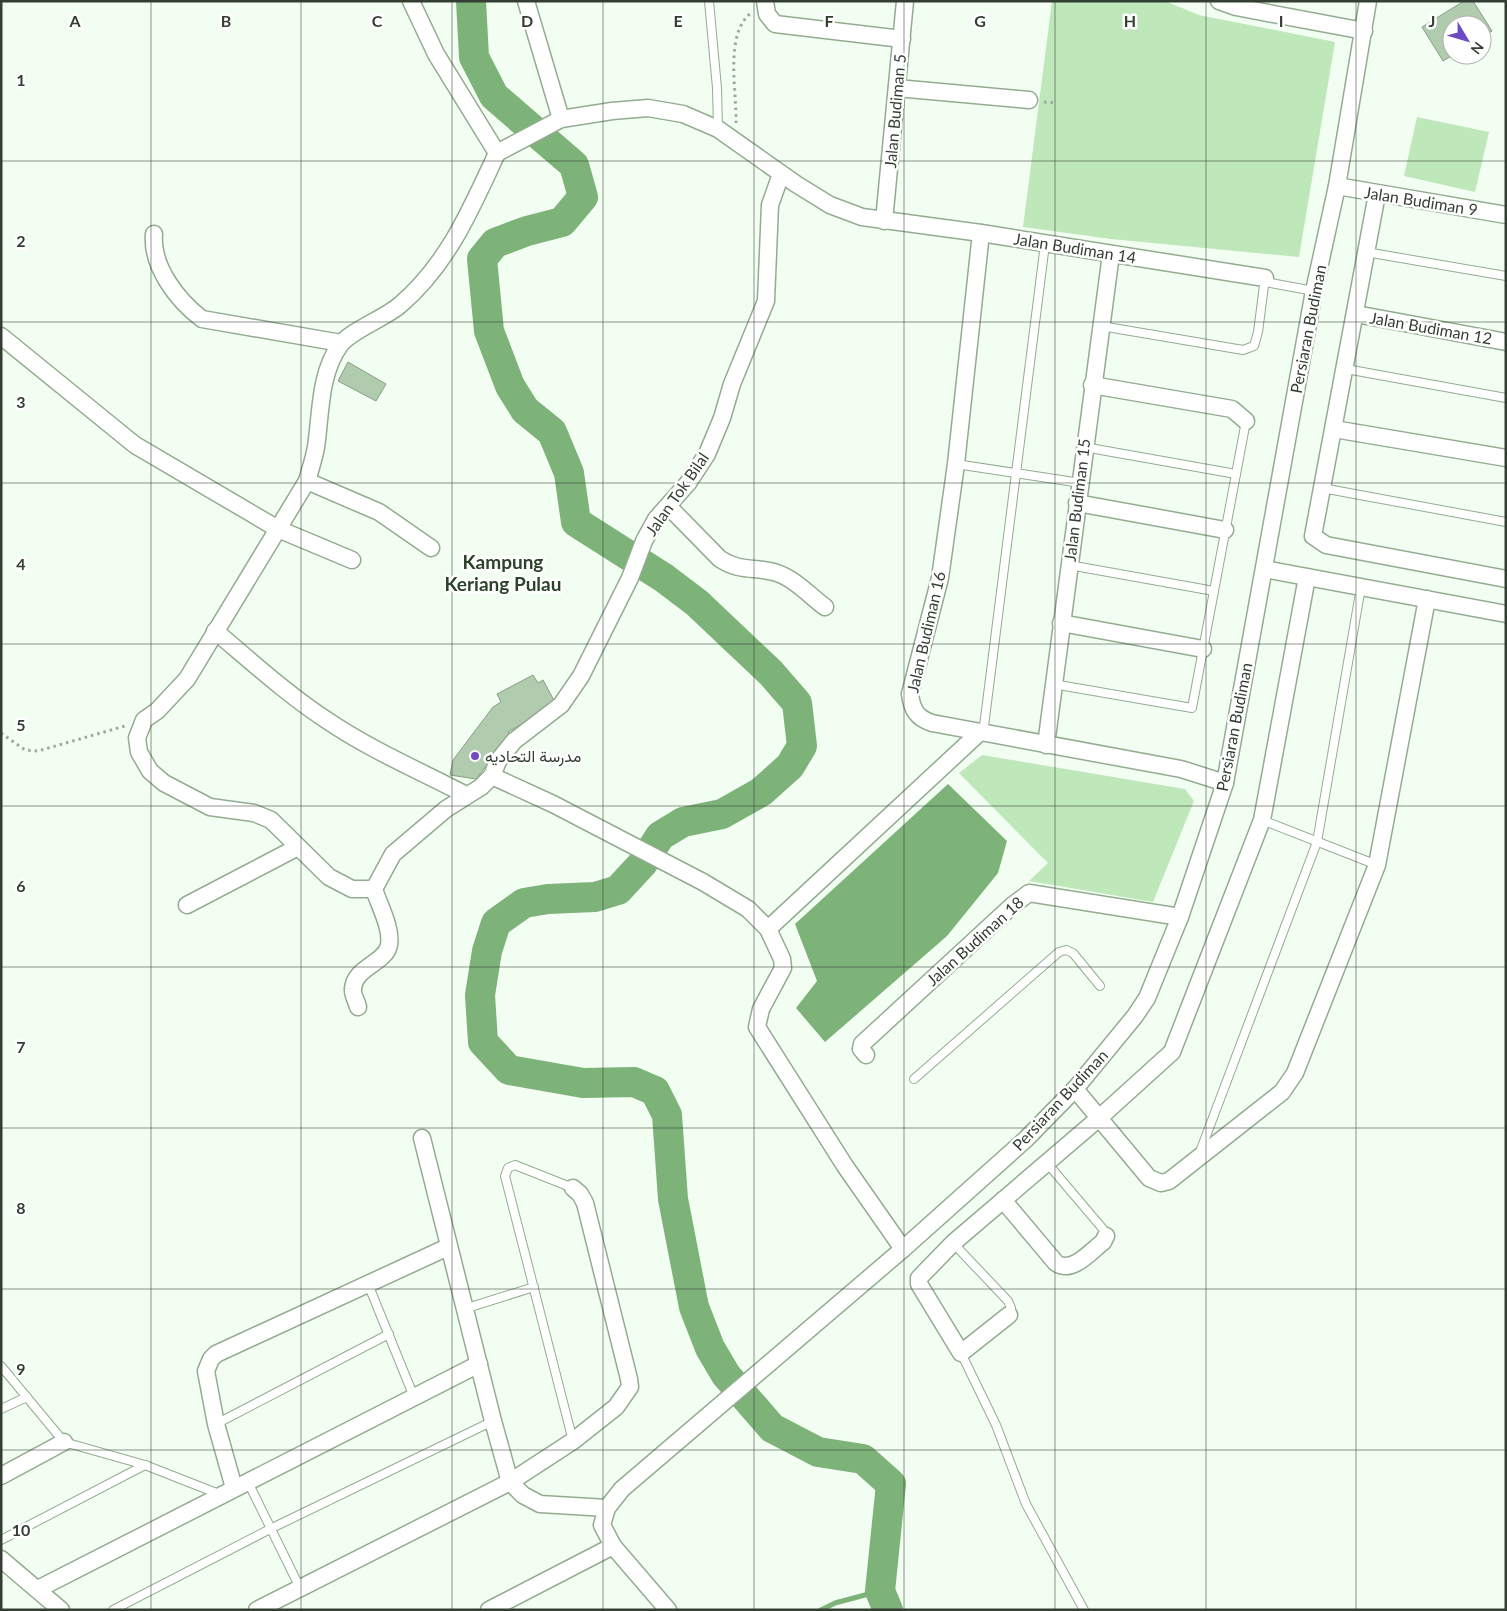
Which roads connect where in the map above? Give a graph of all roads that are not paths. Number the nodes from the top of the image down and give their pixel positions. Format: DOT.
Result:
graph roads {
  1 [pos="411,1"];
  2 [pos="526,1"];
  3 [pos="709,1"];
  4 [pos="905,1"];
  5 [pos="1219,1"];
  6 [pos="1368,1"];
  7 [pos="766,8"];
  8 [pos="1364,31"];
  9 [pos="902,39"];
  10 [pos="897,88"];
  11 [pos="1029,100"];
  12 [pos="561,119"];
  13 [pos="718,129"];
  14 [pos="501,150"];
  15 [pos="781,174"];
  16 [pos="1337,186"];
  17 [pos="1377,194"];
  18 [pos="1505,214"];
  19 [pos="884,220"];
  20 [pos="980,233"];
  21 [pos="154,234"];
  22 [pos="1046,244"];
  23 [pos="1366,252"];
  24 [pos="1110,254"];
  25 [pos="1506,276"];
  26 [pos="1265,280"];
  27 [pos="1314,291"];
  28 [pos="1356,314"];
  29 [pos="1101,326"];
  30 [pos="1,336"];
  31 [pos="1506,342"];
  32 [pos="341,343"];
  33 [pos="1346,369"];
  34 [pos="1092,385"];
  35 [pos="1506,398"];
  36 [pos="1246,421"];
  37 [pos="1334,429"];
  38 [pos="1084,447"];
  39 [pos="1506,458"];
  40 [pos="956,464"];
  41 [pos="1016,474"];
  42 [pos="1236,474"];
  43 [pos="307,480"];
  44 [pos="1081,483"];
  45 [pos="1322,488"];
  46 [pos="1077,503"];
  47 [pos="668,506"];
  48 [pos="1506,522"];
  49 [pos="278,529"];
  50 [pos="1225,530"];
  51 [pos="431,548"];
  52 [pos="352,560"];
  53 [pos="1069,565"];
  54 [pos="1264,569"];
  55 [pos="1307,577"];
  56 [pos="1506,579"];
  57 [pos="1361,587"];
  58 [pos="1214,592"];
  59 [pos="1427,599"];
  60 [pos="825,607"];
  61 [pos="1506,614"];
  62 [pos="1061,623"];
  63 [pos="215,631"];
  64 [pos="1203,649"];
  65 [pos="1054,684"];
  66 [pos="981,734"];
  67 [pos="1046,745"];
  68 [pos="492,776"];
  69 [pos="1225,783"];
  70 [pos="466,795"];
  71 [pos="1262,820"];
  72 [pos="1317,842"];
  73 [pos="298,847"];
  74 [pos="1377,866"];
  75 [pos="374,889"];
  76 [pos="187,906"];
  77 [pos="1180,917"];
  78 [pos="768,929"];
  79 [pos="1100,986"];
  80 [pos="358,1007"];
  81 [pos="866,1055"];
  82 [pos="914,1079"];
  83 [pos="1075,1089"];
  84 [pos="1098,1119"];
  85 [pos="422,1138"];
  86 [pos="1197,1161"];
  87 [pos="1047,1163"];
  88 [pos="573,1188"];
  89 [pos="1003,1200"];
  90 [pos="1106,1236"];
  91 [pos="953,1243"];
  92 [pos="448,1247"];
  93 [pos="903,1249"];
  94 [pos="368,1284"];
  95 [pos="534,1287"];
  96 [pos="464,1308"];
  97 [pos="1009,1315"];
  98 [pos="389,1334"];
  99 [pos="962,1353"];
  100 [pos="479,1364"];
  101 [pos="1,1366"];
  102 [pos="27,1396"];
  103 [pos="414,1397"];
  104 [pos="1,1409"];
  105 [pos="493,1421"];
  106 [pos="216,1424"];
  107 [pos="573,1440"];
  108 [pos="64,1442"];
  109 [pos="145,1465"];
  110 [pos="1,1476"];
  111 [pos="510,1482"];
  112 [pos="234,1488"];
  113 [pos="606,1508"];
  114 [pos="272,1528"];
  115 [pos="1,1540"];
  116 [pos="613,1546"];
  117 [pos="1,1559"];
  118 [pos="300,1588"];
  119 [pos="38,1589"];
  120 [pos="61,1610"];
  121 [pos="113,1610"];
  122 [pos="257,1610"];
  123 [pos="489,1610"];
  124 [pos="668,1610"];
  125 [pos="1084,1610"];
  1 -- 14 [label="street"];
  2 -- 12 [label="street"];
  3 -- 13 [label="lane"];
  4 -- 9 [label="street, Jalan Budiman 5"];
  5 -- 8 [label="street"];
  6 -- 8 [label="street, Persiaran Budiman"];
  7 -- 9 [label="street"];
  8 -- 16 [label="street, Persiaran Budiman"];
  9 -- 10 [label="street, Jalan Budiman 5"];
  10 -- 11 [label="street"];
  10 -- 19 [label="street, Jalan Budiman 5"];
  12 -- 13 [label="street, Jalan Budiman 14"];
  12 -- 14 [label="street"];
  13 -- 15 [label="street, Jalan Budiman 14"];
  14 -- 32 [label="street"];
  15 -- 19 [label="street, Jalan Budiman 14"];
  15 -- 47 [label="street, Jalan Tok Bilal"];
  16 -- 17 [label="street, Jalan Budiman 9"];
  16 -- 27 [label="street, Persiaran Budiman"];
  17 -- 18 [label="street, Jalan Budiman 9"];
  17 -- 23 [label="street"];
  19 -- 20 [label="street, Jalan Budiman 14"];
  20 -- 22 [label="street, Jalan Budiman 14"];
  20 -- 40 [label="street, Jalan Budiman 16"];
  21 -- 32 [label="street"];
  22 -- 24 [label="street, Jalan Budiman 14"];
  22 -- 41 [label="lane"];
  23 -- 25 [label="lane"];
  23 -- 28 [label="street"];
  24 -- 26 [label="street, Jalan Budiman 14"];
  24 -- 29 [label="street, Jalan Budiman 15"];
  26 -- 27 [label="lane"];
  26 -- 29 [label="lane"];
  27 -- 54 [label="street, Persiaran Budiman"];
  28 -- 31 [label="street, Jalan Budiman 12"];
  28 -- 33 [label="street"];
  29 -- 34 [label="street, Jalan Budiman 15"];
  30 -- 49 [label="street"];
  32 -- 43 [label="street"];
  33 -- 35 [label="lane"];
  33 -- 37 [label="street"];
  34 -- 36 [label="street"];
  34 -- 38 [label="street, Jalan Budiman 15"];
  36 -- 42 [label="lane"];
  37 -- 39 [label="street"];
  37 -- 45 [label="street"];
  38 -- 42 [label="lane"];
  38 -- 44 [label="street, Jalan Budiman 15"];
  40 -- 41 [label="lane"];
  40 -- 66 [label="street, Jalan Budiman 16"];
  41 -- 44 [label="lane"];
  41 -- 66 [label="lane"];
  42 -- 50 [label="lane"];
  43 -- 49 [label="street"];
  43 -- 51 [label="street"];
  44 -- 46 [label="street, Jalan Budiman 15"];
  45 -- 48 [label="lane"];
  45 -- 56 [label="street"];
  46 -- 50 [label="street"];
  46 -- 53 [label="street, Jalan Budiman 15"];
  47 -- 60 [label="street"];
  47 -- 68 [label="street, Jalan Tok Bilal"];
  49 -- 52 [label="street"];
  49 -- 63 [label="street"];
  50 -- 58 [label="lane"];
  53 -- 58 [label="lane"];
  53 -- 62 [label="street, Jalan Budiman 15"];
  54 -- 55 [label="street"];
  54 -- 69 [label="street, Persiaran Budiman"];
  55 -- 57 [label="street"];
  55 -- 71 [label="street"];
  57 -- 59 [label="street"];
  57 -- 72 [label="lane"];
  58 -- 64 [label="lane"];
  59 -- 61 [label="street"];
  59 -- 74 [label="street"];
  62 -- 64 [label="street"];
  62 -- 65 [label="street, Jalan Budiman 15"];
  63 -- 70 [label="street"];
  63 -- 73 [label="street"];
  64 -- 65 [label="lane"];
  65 -- 67 [label="street, Jalan Budiman 15"];
  66 -- 67 [label="street, Jalan Budiman 16"];
  66 -- 78 [label="street"];
  67 -- 69 [label="street, Jalan Budiman 16"];
  68 -- 70 [label="street"];
  68 -- 78 [label="street"];
  69 -- 77 [label="street, Persiaran Budiman"];
  70 -- 75 [label="street"];
  71 -- 72 [label="lane"];
  71 -- 84 [label="street"];
  72 -- 74 [label="lane"];
  72 -- 86 [label="lane"];
  73 -- 75 [label="street"];
  73 -- 76 [label="street"];
  74 -- 86 [label="street"];
  75 -- 80 [label="street"];
  77 -- 81 [label="street, Jalan Budiman 18"];
  77 -- 83 [label="street, Persiaran Budiman"];
  78 -- 93 [label="street"];
  79 -- 82 [label="lane"];
  83 -- 84 [label="street"];
  83 -- 93 [label="street, Persiaran Budiman"];
  84 -- 86 [label="street"];
  84 -- 87 [label="street"];
  85 -- 92 [label="street"];
  87 -- 89 [label="street"];
  87 -- 90 [label="lane"];
  88 -- 95 [label="lane"];
  88 -- 107 [label="street"];
  89 -- 90 [label="street"];
  89 -- 91 [label="street"];
  91 -- 97 [label="lane"];
  91 -- 99 [label="street"];
  92 -- 94 [label="street"];
  92 -- 96 [label="street"];
  93 -- 113 [label="street, Persiaran Budiman"];
  94 -- 98 [label="lane"];
  94 -- 106 [label="street"];
  95 -- 96 [label="lane"];
  95 -- 107 [label="lane"];
  96 -- 100 [label="street"];
  97 -- 99 [label="street"];
  98 -- 103 [label="lane"];
  98 -- 106 [label="lane"];
  99 -- 125 [label="lane"];
  100 -- 103 [label="street"];
  100 -- 105 [label="street"];
  101 -- 102 [label="lane"];
  102 -- 104 [label="lane"];
  102 -- 108 [label="lane"];
  103 -- 112 [label="street"];
  105 -- 111 [label="street"];
  105 -- 114 [label="lane"];
  106 -- 112 [label="street"];
  107 -- 111 [label="street"];
  108 -- 109 [label="lane"];
  108 -- 110 [label="street"];
  109 -- 112 [label="lane"];
  109 -- 115 [label="lane"];
  111 -- 113 [label="street"];
  111 -- 118 [label="street"];
  112 -- 114 [label="lane"];
  112 -- 119 [label="street"];
  113 -- 116 [label="street"];
  114 -- 118 [label="lane"];
  114 -- 121 [label="lane"];
  116 -- 123 [label="street"];
  116 -- 124 [label="street"];
  117 -- 119 [label="street"];
  118 -- 122 [label="street"];
  119 -- 120 [label="street"];
}
